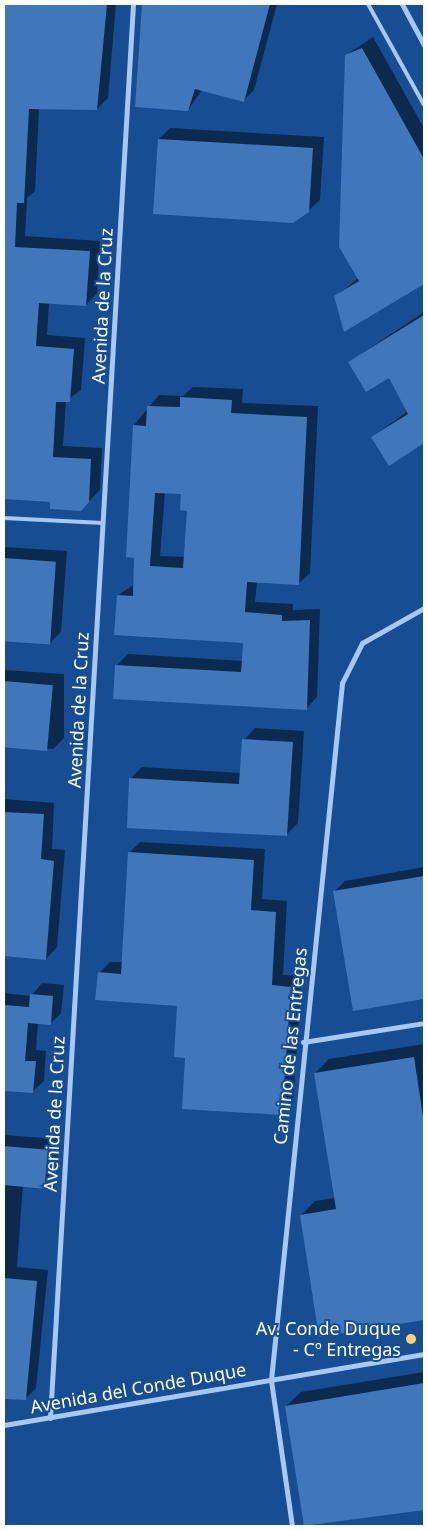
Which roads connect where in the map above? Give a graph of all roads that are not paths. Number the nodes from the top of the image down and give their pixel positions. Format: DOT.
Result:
graph roads {
  1 [pos="133,4"];
  2 [pos="368,4"];
  3 [pos="402,4"];
  4 [pos="424,44"];
  5 [pos="424,105"];
  6 [pos="4,518"];
  7 [pos="103,522"];
  8 [pos="424,608"];
  9 [pos="424,1023"];
  10 [pos="303,1042"];
  11 [pos="424,1354"];
  12 [pos="271,1380"];
  13 [pos="50,1418"];
  14 [pos="4,1425"];
  15 [pos="292,1526"];
  1 -- 7 [label="street, Avenida de la Cruz"];
  2 -- 5 [label="lane"];
  3 -- 4 [label="street"];
  6 -- 7 [label="lane"];
  7 -- 13 [label="street, Avenida de la Cruz"];
  8 -- 10 [label="street, Camino de las Entregas"];
  9 -- 10 [label="street"];
  10 -- 12 [label="street, Camino de las Entregas"];
  11 -- 12 [label="street, Avenida del Conde Duque"];
  12 -- 13 [label="street, Avenida del Conde Duque"];
  12 -- 15 [label="street, Camino de las Entregas"];
  13 -- 14 [label="street, Avenida del Conde Duque"];
}
